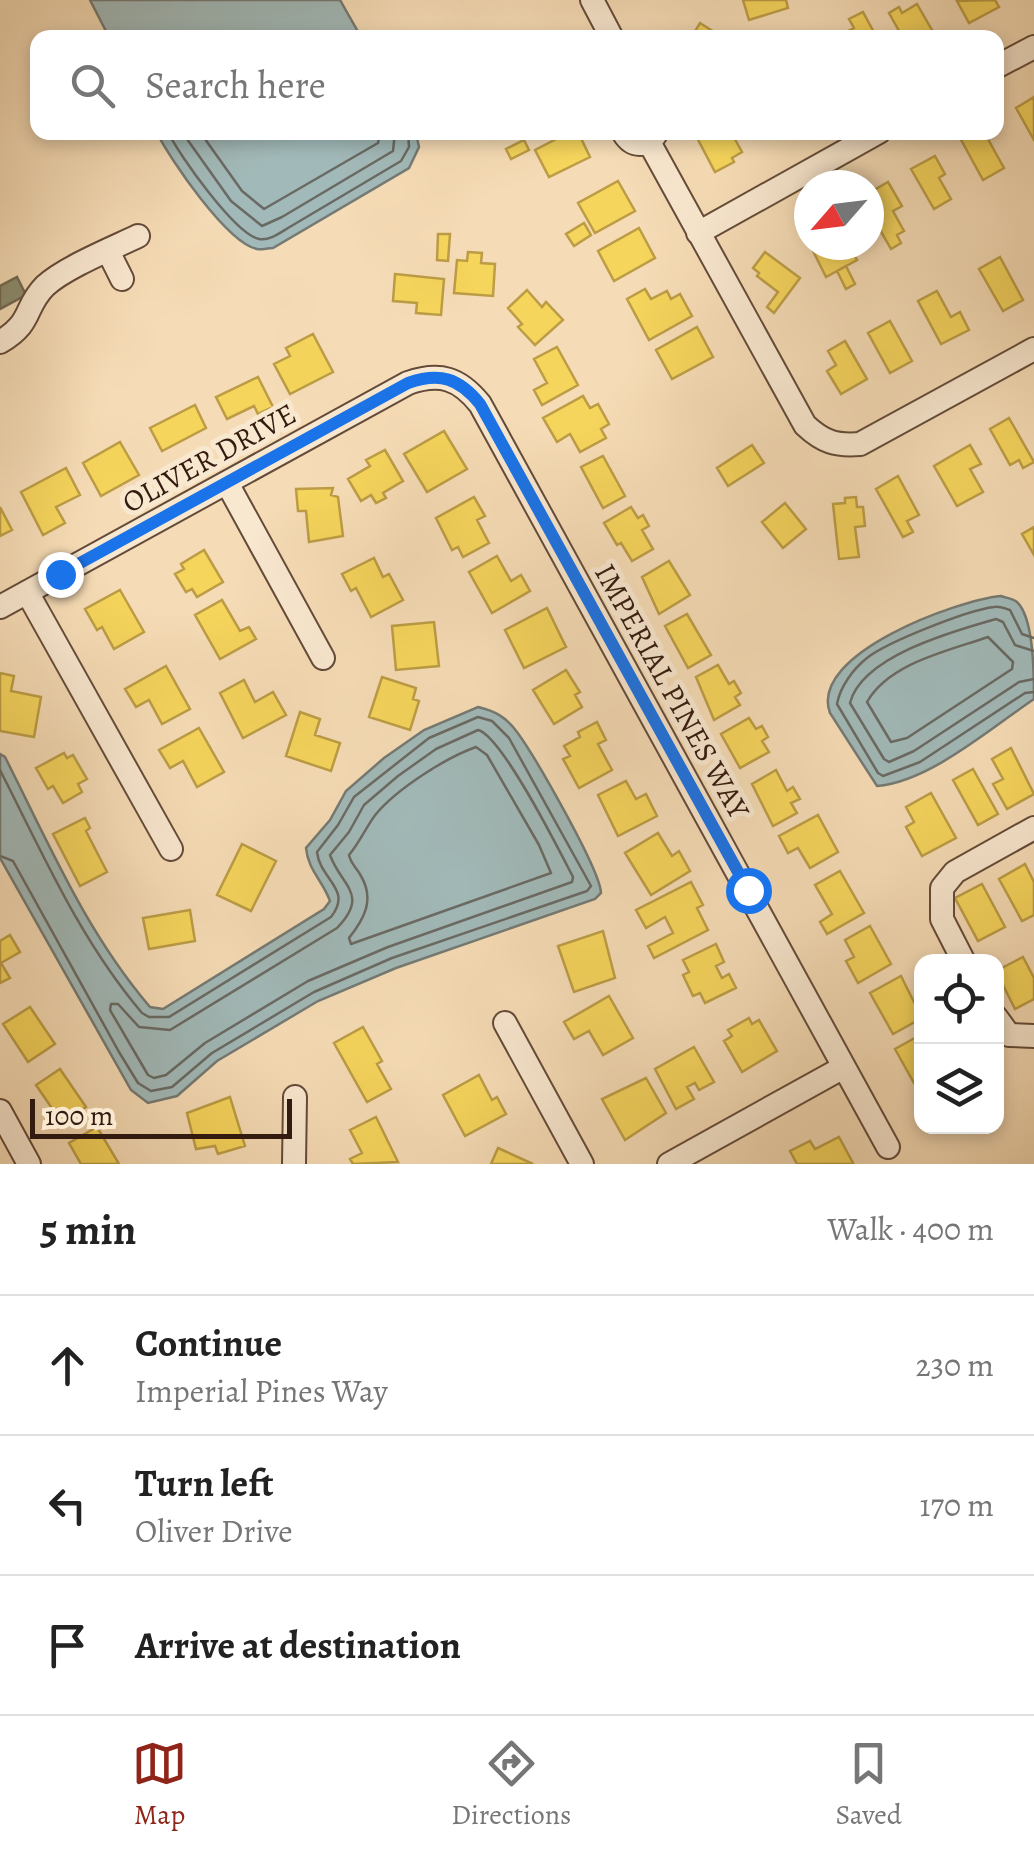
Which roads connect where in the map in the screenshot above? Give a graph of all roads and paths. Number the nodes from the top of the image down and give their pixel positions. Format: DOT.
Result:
graph roads {
  1 [pos="592,0"];
  2 [pos="608,30"];
  3 [pos="1034,47"];
  4 [pos="1004,63"];
  5 [pos="654,140"];
  6 [pos="865,140"];
  7 [pos="698,233"];
  8 [pos="138,236"];
  9 [pos="108,251"];
  10 [pos="122,279"];
  11 [pos="0,342"];
  12 [pos="1034,349"];
  13 [pos="450,378"];
  14 [pos="227,483"];
  15 [pos="27,592"];
  16 [pos="0,607"];
  17 [pos="323,658"];
  18 [pos="1034,828"];
  19 [pos="171,849"];
  20 [pos="960,954"];
  21 [pos="506,1023"];
  22 [pos="1004,1028"];
  23 [pos="1034,1036"];
  24 [pos="844,1067"];
  25 [pos="294,1097"];
  26 [pos="0,1111"];
  27 [pos="888,1147"];
  28 [pos="29,1164"];
  29 [pos="294,1164"];
  30 [pos="582,1164"];
  31 [pos="668,1164"];
  1 -- 2 [label="street"];
  3 -- 4 [label="street"];
  5 -- 7 [label="street"];
  6 -- 7 [label="street"];
  7 -- 12 [label="street"];
  8 -- 9 [label="street"];
  9 -- 10 [label="street"];
  9 -- 11 [label="street"];
  13 -- 14 [label="street, OLIVER DRIVE"];
  13 -- 24 [label="street, IMPERIAL PINES WAY"];
  14 -- 15 [label="street, OLIVER DRIVE"];
  14 -- 17 [label="street"];
  15 -- 16 [label="street, OLIVER DRIVE"];
  15 -- 19 [label="street"];
  18 -- 20 [label="street"];
  21 -- 30 [label="street"];
  22 -- 23 [label="street"];
  24 -- 27 [label="street, IMPERIAL PINES WAY"];
  24 -- 31 [label="street"];
  25 -- 29 [label="street"];
  26 -- 28 [label="street"];
}
